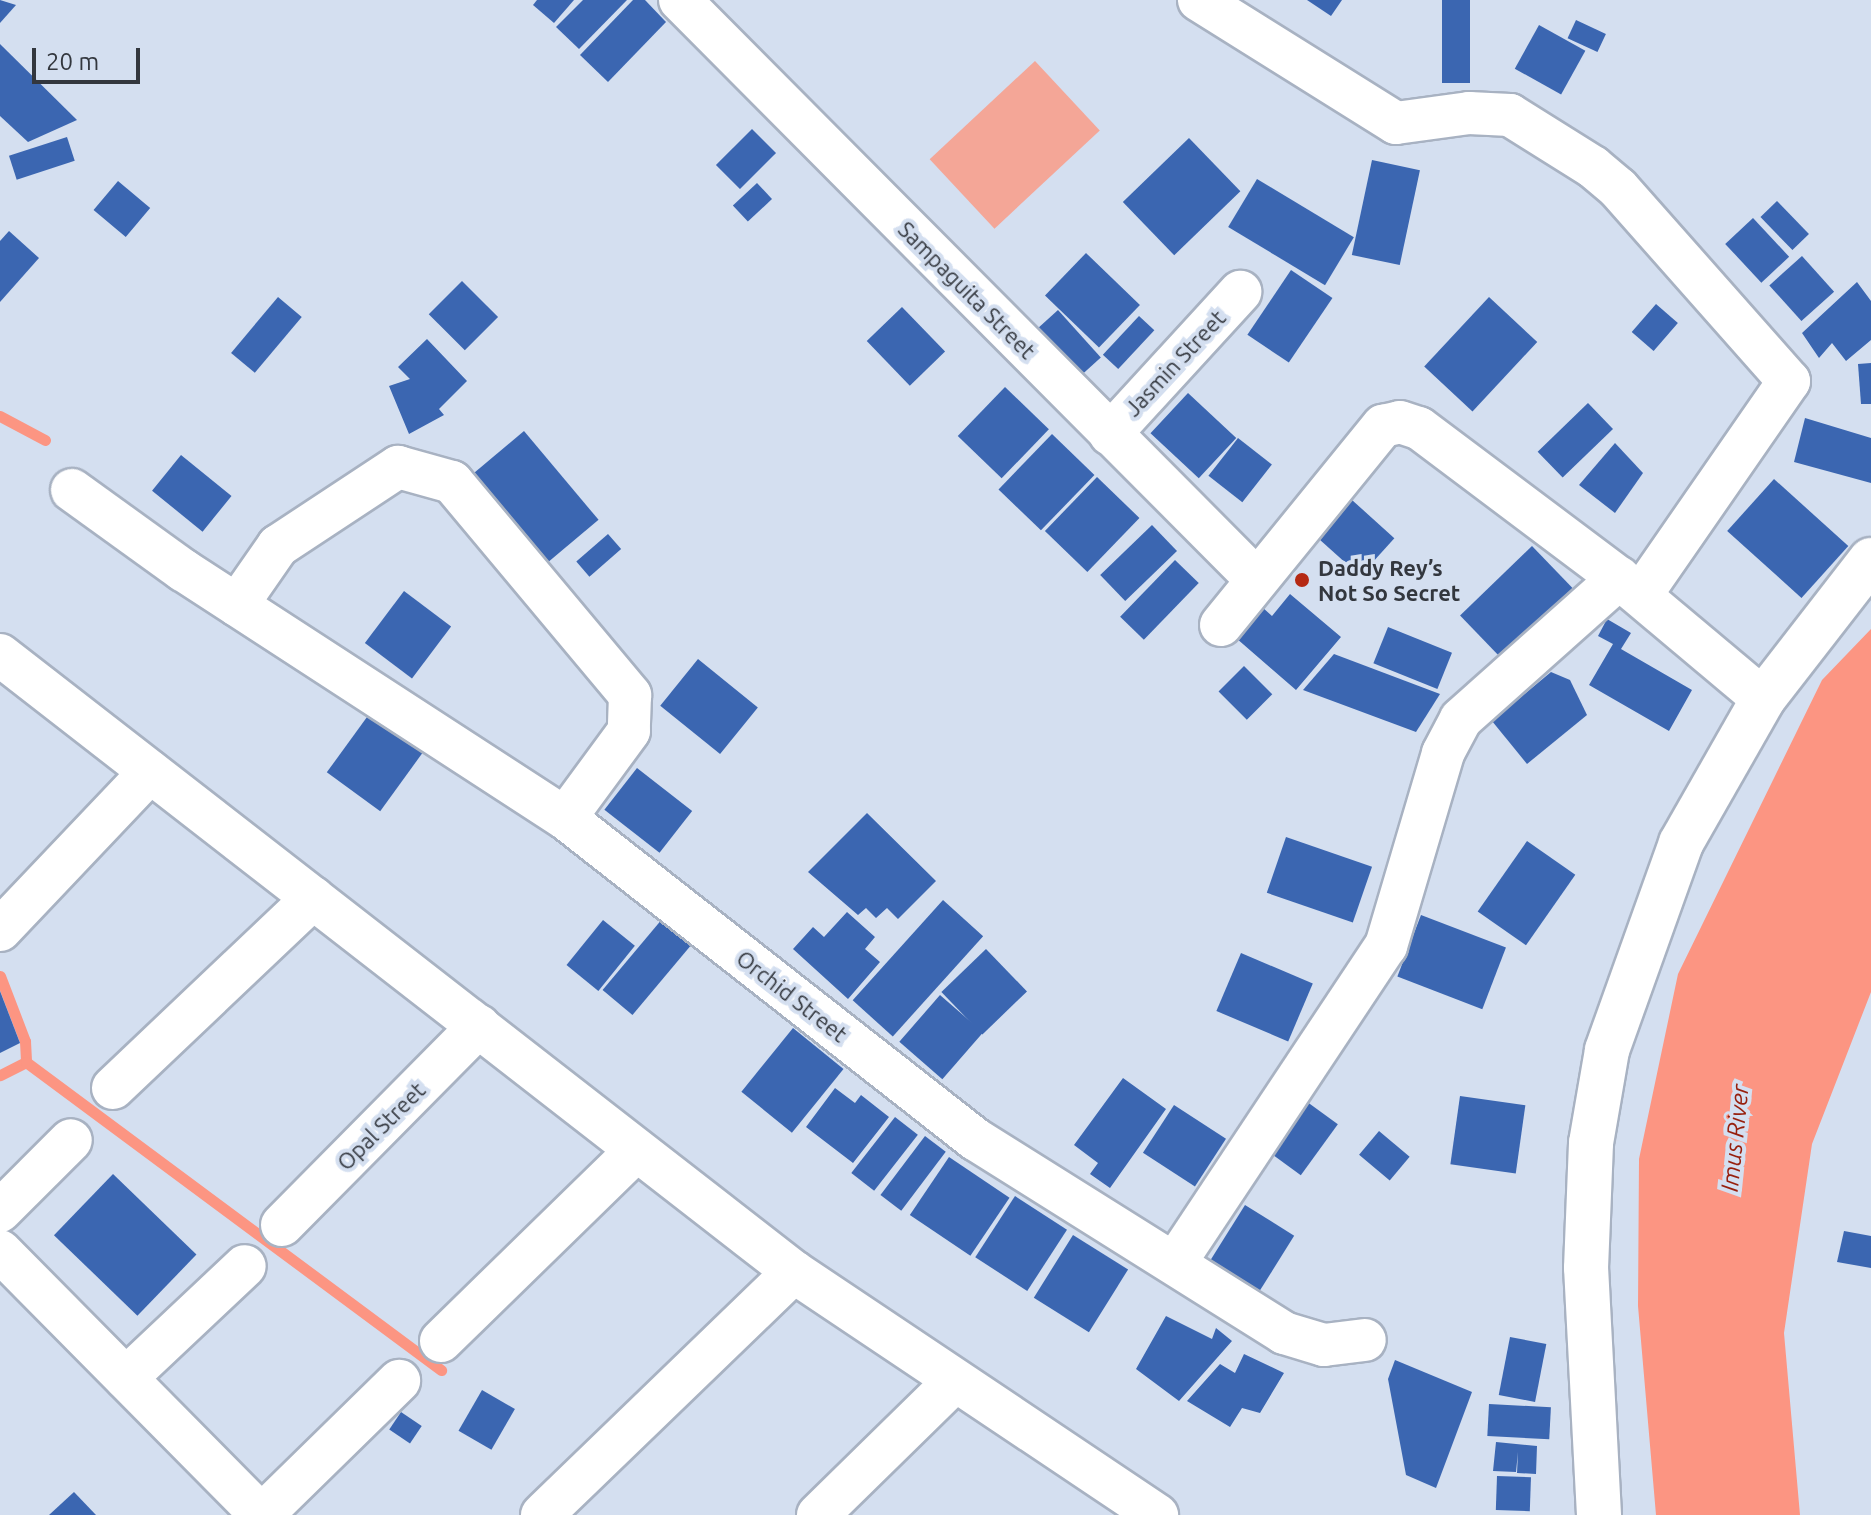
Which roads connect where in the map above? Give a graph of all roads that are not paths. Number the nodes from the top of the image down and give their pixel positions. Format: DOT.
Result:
graph roads {
  1 [pos="680,0"];
  2 [pos="1199,0"];
  3 [pos="1240,292"];
  4 [pos="1110,434"];
  5 [pos="72,490"];
  6 [pos="1871,560"];
  7 [pos="1256,579"];
  8 [pos="1630,586"];
  9 [pos="237,605"];
  10 [pos="1221,625"];
  11 [pos="0,655"];
  12 [pos="1763,699"];
  13 [pos="150,772"];
  14 [pos="565,818"];
  15 [pos="313,898"];
  16 [pos="0,930"];
  17 [pos="479,1026"];
  18 [pos="113,1088"];
  19 [pos="71,1140"];
  20 [pos="635,1152"];
  21 [pos="0,1211"];
  22 [pos="282,1225"];
  23 [pos="0,1251"];
  24 [pos="1175,1263"];
  25 [pos="245,1266"];
  26 [pos="794,1272"];
  27 [pos="1365,1340"];
  28 [pos="441,1341"];
  29 [pos="126,1378"];
  30 [pos="399,1381"];
  31 [pos="954,1382"];
  32 [pos="1105,1503"];
  33 [pos="261,1515"];
  34 [pos="542,1515"];
  35 [pos="818,1515"];
  36 [pos="1157,1515"];
  37 [pos="1599,1515"];
  1 -- 4 [label="street, Sampaguita Street"];
  2 -- 8 [label="street"];
  3 -- 4 [label="street, Jasmin Street"];
  4 -- 7 [label="street, Sampaguita Street"];
  5 -- 9 [label="street, Orchid Street"];
  6 -- 12 [label="main road"];
  7 -- 8 [label="street"];
  7 -- 10 [label="street"];
  8 -- 12 [label="street"];
  8 -- 24 [label="street"];
  9 -- 14 [label="street, Orchid Street"];
  9 -- 14 [label="street"];
  11 -- 13 [label="street"];
  12 -- 37 [label="main road"];
  13 -- 15 [label="street"];
  13 -- 16 [label="street"];
  14 -- 24 [label="street, Orchid Street"];
  15 -- 17 [label="street"];
  15 -- 18 [label="street"];
  17 -- 20 [label="street"];
  17 -- 22 [label="street, Opal Street"];
  19 -- 21 [label="street"];
  20 -- 26 [label="street"];
  20 -- 28 [label="street"];
  23 -- 29 [label="street"];
  24 -- 27 [label="street, Orchid Street"];
  25 -- 29 [label="street"];
  26 -- 31 [label="street"];
  26 -- 34 [label="street"];
  29 -- 33 [label="street"];
  30 -- 33 [label="street"];
  31 -- 32 [label="street"];
  31 -- 35 [label="street"];
  32 -- 36 [label="street"];
}
